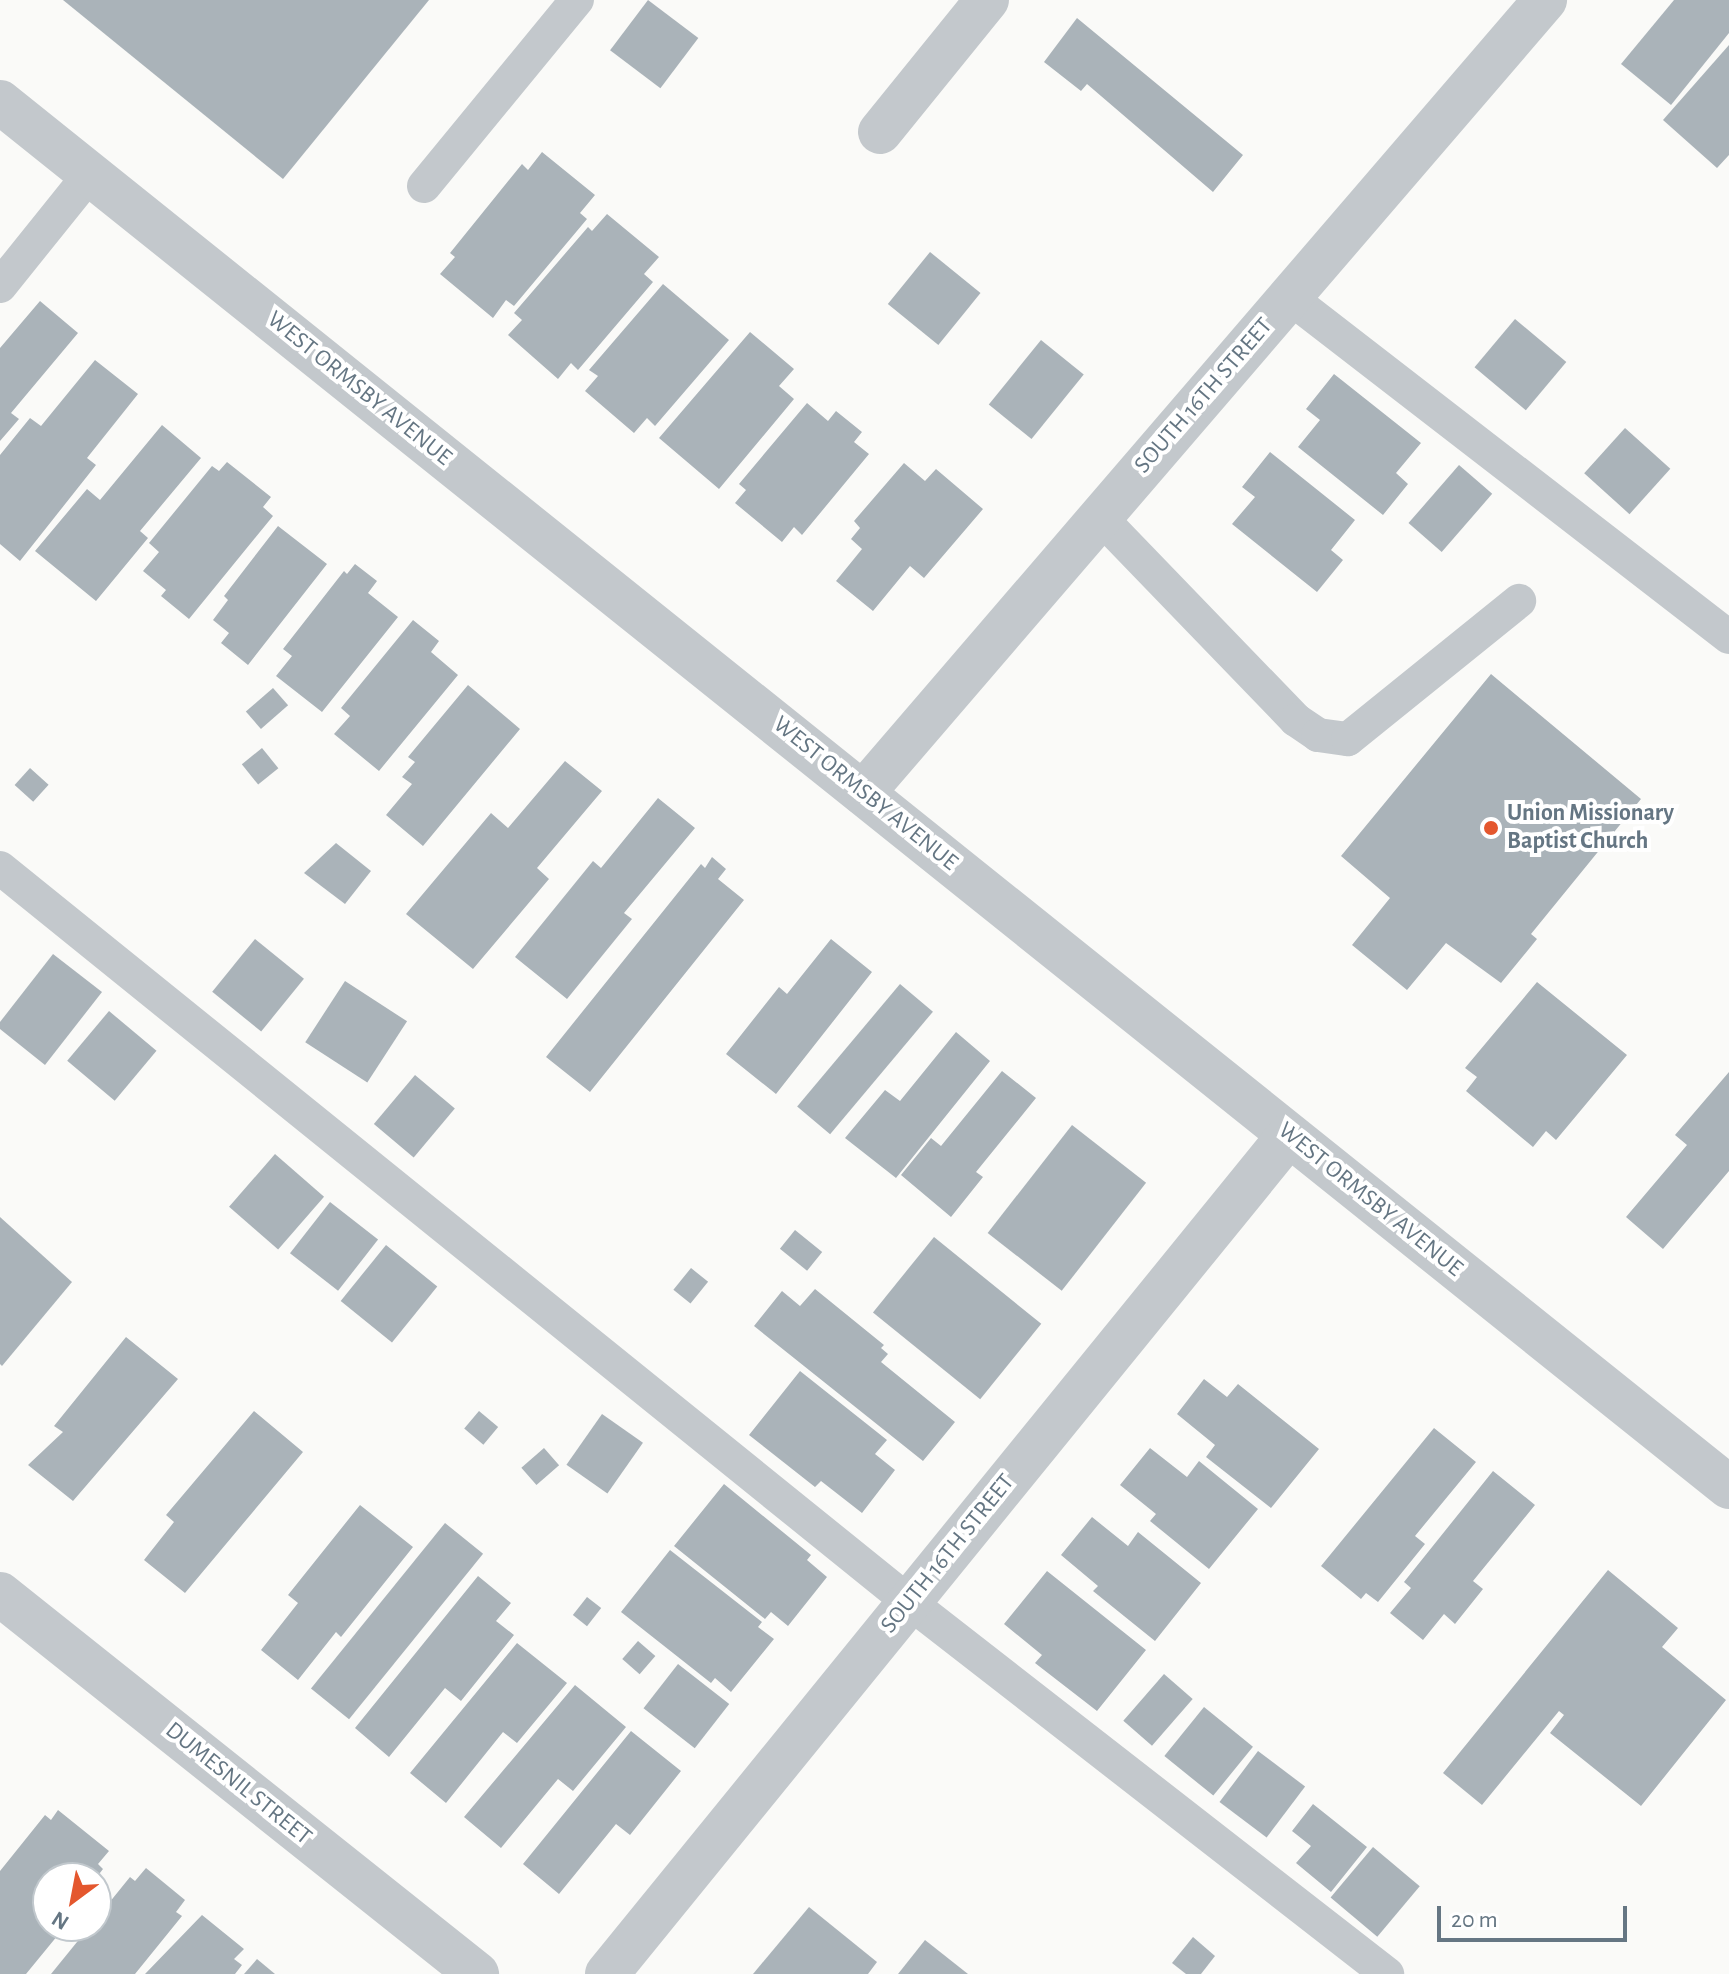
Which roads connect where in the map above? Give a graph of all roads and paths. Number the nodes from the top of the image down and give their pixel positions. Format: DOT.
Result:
graph roads {
  1 [pos="577,0"];
  2 [pos="987,0"];
  3 [pos="1545,0"];
  4 [pos="0,102"];
  5 [pos="880,132"];
  6 [pos="90,174"];
  7 [pos="424,186"];
  8 [pos="0,286"];
  9 [pos="1289,297"];
  10 [pos="1100,517"];
  11 [pos="1519,601"];
  12 [pos="1729,637"];
  13 [pos="863,793"];
  14 [pos="0,868"];
  15 [pos="1289,1135"];
  16 [pos="1729,1487"];
  17 [pos="0,1594"];
  18 [pos="909,1602"];
  19 [pos="477,1974"];
  20 [pos="607,1974"];
  21 [pos="1387,1974"];
  1 -- 7 [label="lane"];
  2 -- 5 [label="street"];
  3 -- 9 [label="street, SOUTH 16TH STREET"];
  4 -- 6 [label="street, WEST ORMSBY AVENUE"];
  6 -- 8 [label="lane"];
  6 -- 13 [label="street, WEST ORMSBY AVENUE"];
  9 -- 10 [label="street, SOUTH 16TH STREET"];
  9 -- 12 [label="lane"];
  10 -- 11 [label="lane"];
  10 -- 13 [label="street, SOUTH 16TH STREET"];
  13 -- 15 [label="street, WEST ORMSBY AVENUE"];
  14 -- 18 [label="lane"];
  15 -- 16 [label="street, WEST ORMSBY AVENUE"];
  15 -- 18 [label="street, SOUTH 16TH STREET"];
  17 -- 19 [label="street, DUMESNIL STREET"];
  18 -- 20 [label="street, SOUTH 16TH STREET"];
  18 -- 21 [label="lane"];
}
